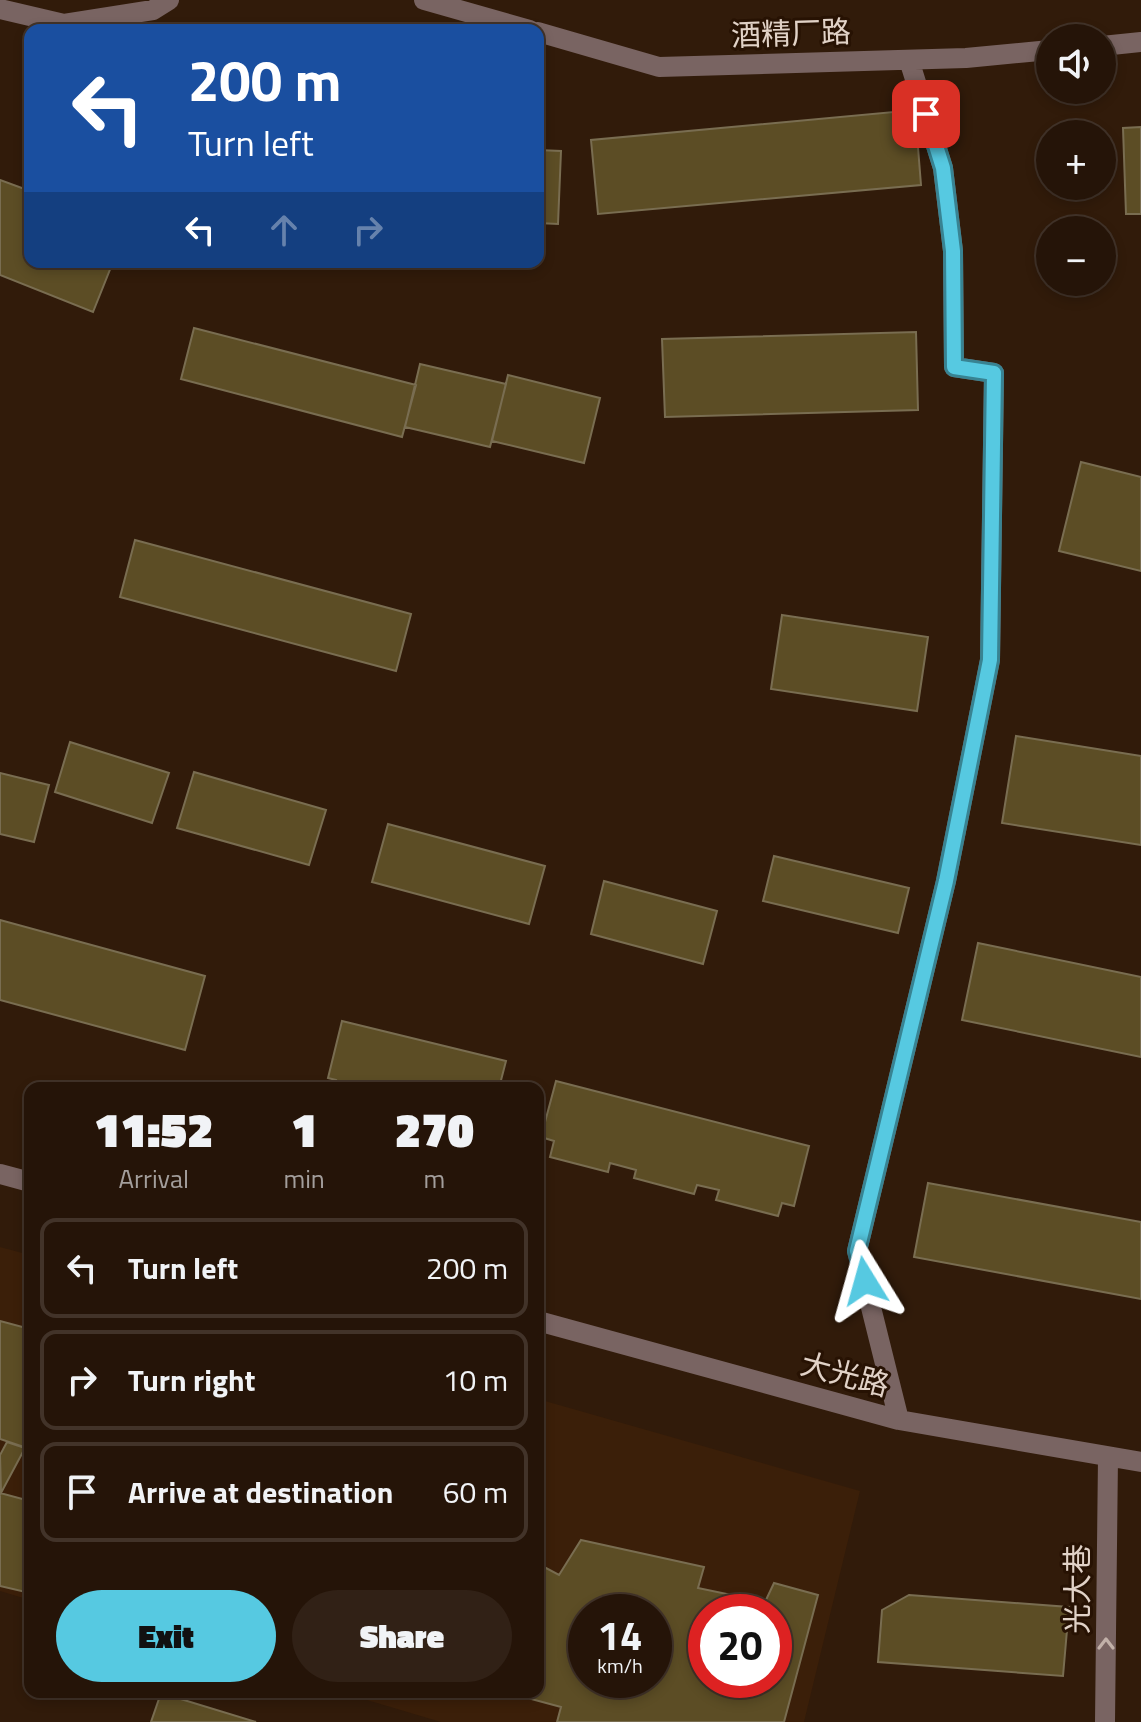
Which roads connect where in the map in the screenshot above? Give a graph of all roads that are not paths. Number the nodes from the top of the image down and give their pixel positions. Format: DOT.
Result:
graph roads {
  1 [pos="169,0"];
  2 [pos="424,0"];
  3 [pos="0,9"];
  4 [pos="509,24"];
  5 [pos="544,34"];
  6 [pos="1141,42"];
  7 [pos="1116,45"];
  8 [pos="1036,51"];
  9 [pos="909,60"];
  10 [pos="0,1174"];
  11 [pos="24,1180"];
  12 [pos="544,1323"];
  13 [pos="899,1420"];
  14 [pos="1108,1457"];
  15 [pos="1141,1462"];
  16 [pos="1105,1722"];
  1 -- 3 [label="street"];
  2 -- 4 [label="street"];
  5 -- 9 [label="street, 酒精厂路"];
  6 -- 7 [label="street"];
  8 -- 9 [label="street, 酒精厂路"];
  9 -- 13 [label="street"];
  10 -- 11 [label="street"];
  12 -- 13 [label="street, 大光路"];
  13 -- 14 [label="street, 大光路"];
  14 -- 15 [label="street, 大光路"];
  16 -- 14 [label="street, 光大巷, one-way"];
}
